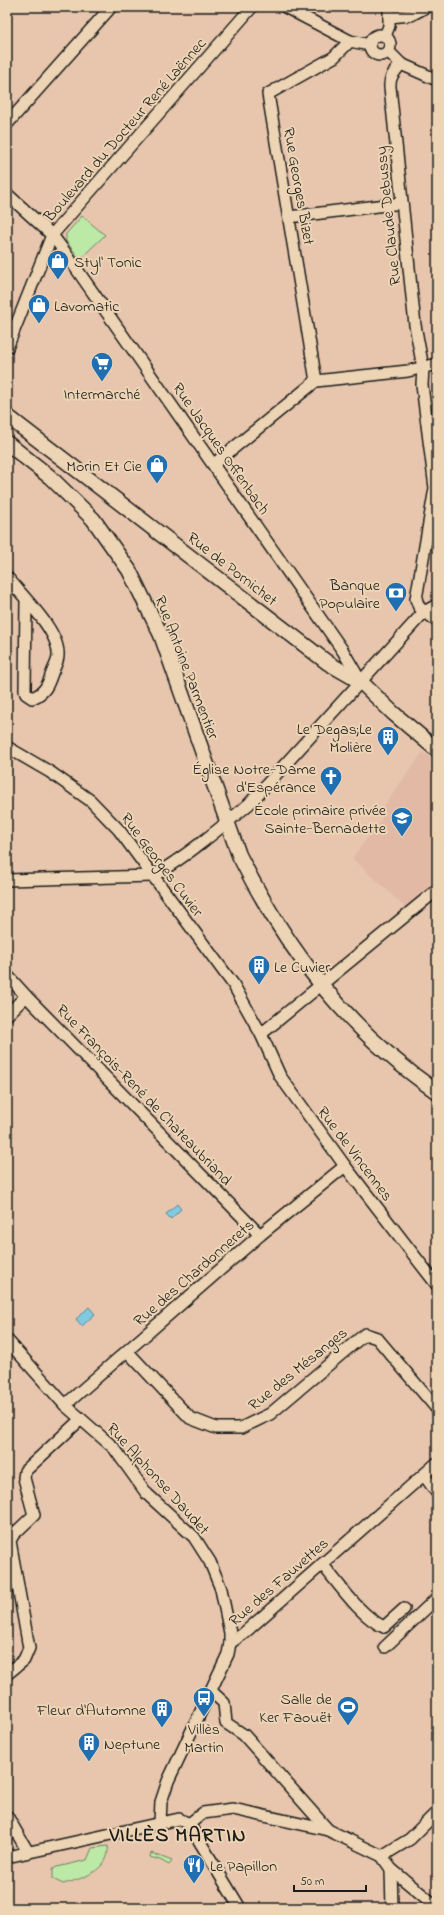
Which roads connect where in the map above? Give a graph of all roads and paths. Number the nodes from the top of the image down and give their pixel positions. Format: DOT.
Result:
graph roads {
  1 [pos="110,7"];
  2 [pos="252,7"];
  3 [pos="285,7"];
  4 [pos="426,7"];
  5 [pos="389,12"];
  6 [pos="385,36"];
  7 [pos="350,41"];
  8 [pos="370,45"];
  9 [pos="388,51"];
  10 [pos="401,64"];
  11 [pos="437,80"];
  12 [pos="7,124"];
  13 [pos="7,194"];
  14 [pos="402,203"];
  15 [pos="289,217"];
  16 [pos="52,235"];
  17 [pos="7,348"];
  18 [pos="437,364"];
  19 [pos="423,368"];
  20 [pos="316,381"];
  21 [pos="7,416"];
  22 [pos="7,443"];
  23 [pos="214,464"];
  24 [pos="436,487"];
  25 [pos="7,577"];
  26 [pos="26,600"];
  27 [pos="437,605"];
  28 [pos="424,612"];
  29 [pos="437,621"];
  30 [pos="361,682"];
  31 [pos="7,746"];
  32 [pos="437,750"];
  33 [pos="228,824"];
  34 [pos="153,876"];
  35 [pos="7,880"];
  36 [pos="437,890"];
  37 [pos="7,975"];
  38 [pos="321,986"];
  39 [pos="26,996"];
  40 [pos="7,1015"];
  41 [pos="261,1034"];
  42 [pos="437,1092"];
  43 [pos="345,1166"];
  44 [pos="260,1235"];
  45 [pos="437,1285"];
  46 [pos="7,1340"];
  47 [pos="127,1350"];
  48 [pos="65,1405"];
  49 [pos="437,1409"];
  50 [pos="80,1419"];
  51 [pos="437,1463"];
  52 [pos="424,1475"];
  53 [pos="437,1493"];
  54 [pos="322,1564"];
  55 [pos="437,1598"];
  56 [pos="404,1609"];
  57 [pos="230,1643"];
  58 [pos="384,1647"];
  59 [pos="7,1674"];
  60 [pos="211,1691"];
  61 [pos="437,1812"];
  62 [pos="7,1816"];
  63 [pos="160,1822"];
  64 [pos="189,1824"];
  65 [pos="328,1830"];
  66 [pos="28,1852"];
  67 [pos="382,1856"];
  68 [pos="7,1857"];
  69 [pos="391,1869"];
  70 [pos="437,1907"];
  71 [pos="240,1908"];
  72 [pos="392,1908"];
  1 -- 12 [label="street"];
  2 -- 16 [label="street, Boulevard du Docteur René Laënnec"];
  3 -- 7 [label="street"];
  4 -- 5 [label="street"];
  5 -- 6 [label="street"];
  6 -- 8 [label="street"];
  6 -- 9 [label="street"];
  7 -- 8 [label="street"];
  7 -- 15 [label="street, Rue Georges Bizet"];
  8 -- 9 [label="street"];
  9 -- 10 [label="street"];
  10 -- 11 [label="street"];
  10 -- 14 [label="street, Rue Claude Debussy"];
  13 -- 16 [label="street, Rue Jacques Offenbach"];
  14 -- 15 [label="street"];
  14 -- 19 [label="street, Rue Claude Debussy"];
  15 -- 20 [label="street, Rue Georges Bizet"];
  16 -- 17 [label="street, Boulevard du Docteur René Laënnec"];
  16 -- 23 [label="street, Rue Jacques Offenbach"];
  18 -- 19 [label="street"];
  19 -- 20 [label="street"];
  19 -- 24 [label="street, Rue Claude Debussy"];
  20 -- 23 [label="street"];
  21 -- 30 [label="main road, Rue de Pornichet"];
  22 -- 33 [label="main road, Rue Antoine Parmentier"];
  23 -- 30 [label="street, Rue Jacques Offenbach"];
  24 -- 28 [label="street, Rue Claude Debussy"];
  25 -- 26 [label="street"];
  26 -- 26 [label="street"];
  27 -- 28 [label="street"];
  28 -- 29 [label="street"];
  28 -- 30 [label="street"];
  30 -- 32 [label="main road, Rue de Pornichet"];
  30 -- 33 [label="street"];
  31 -- 34 [label="street, Rue Georges Cuvier"];
  33 -- 34 [label="street"];
  33 -- 38 [label="main road, Rue Antoine Parmentier"];
  34 -- 35 [label="street"];
  34 -- 41 [label="street, Rue Georges Cuvier"];
  36 -- 38 [label="street"];
  37 -- 39 [label="street, Rue François-René de Chateaubriand"];
  38 -- 41 [label="street"];
  38 -- 42 [label="main road, Rue Antoine Parmentier"];
  39 -- 40 [label="street"];
  39 -- 44 [label="street, Rue François-René de Chateaubriand"];
  41 -- 43 [label="street, Rue de Vincennes"];
  43 -- 44 [label="street, Rue des Chardonnerets"];
  43 -- 45 [label="street, Rue de Vincennes"];
  44 -- 47 [label="street, Rue des Chardonnerets"];
  46 -- 48 [label="street, Rue Alphonse Daudet"];
  47 -- 48 [label="street, Rue des Chardonnerets"];
  47 -- 49 [label="street, Rue des Mésanges"];
  48 -- 50 [label="street, Rue Alphonse Daudet"];
  50 -- 57 [label="street, Rue Alphonse Daudet"];
  50 -- 59 [label="street"];
  51 -- 52 [label="street, Rue des Fauvettes"];
  52 -- 53 [label="street"];
  52 -- 54 [label="street, Rue des Fauvettes"];
  54 -- 56 [label="street"];
  54 -- 57 [label="street, Rue des Fauvettes"];
  55 -- 58 [label="street"];
  57 -- 60 [label="street, Rue des Fauvettes"];
  60 -- 63 [label="street, Rue des Fauvettes"];
  60 -- 65 [label="street"];
  61 -- 67 [label="street"];
  62 -- 66 [label="street"];
  63 -- 64 [label="street"];
  63 -- 66 [label="street"];
  64 -- 65 [label="street"];
  64 -- 71 [label="street"];
  65 -- 67 [label="street"];
  66 -- 68 [label="street"];
  67 -- 69 [label="street"];
  69 -- 70 [label="street"];
  69 -- 72 [label="street"];
}
